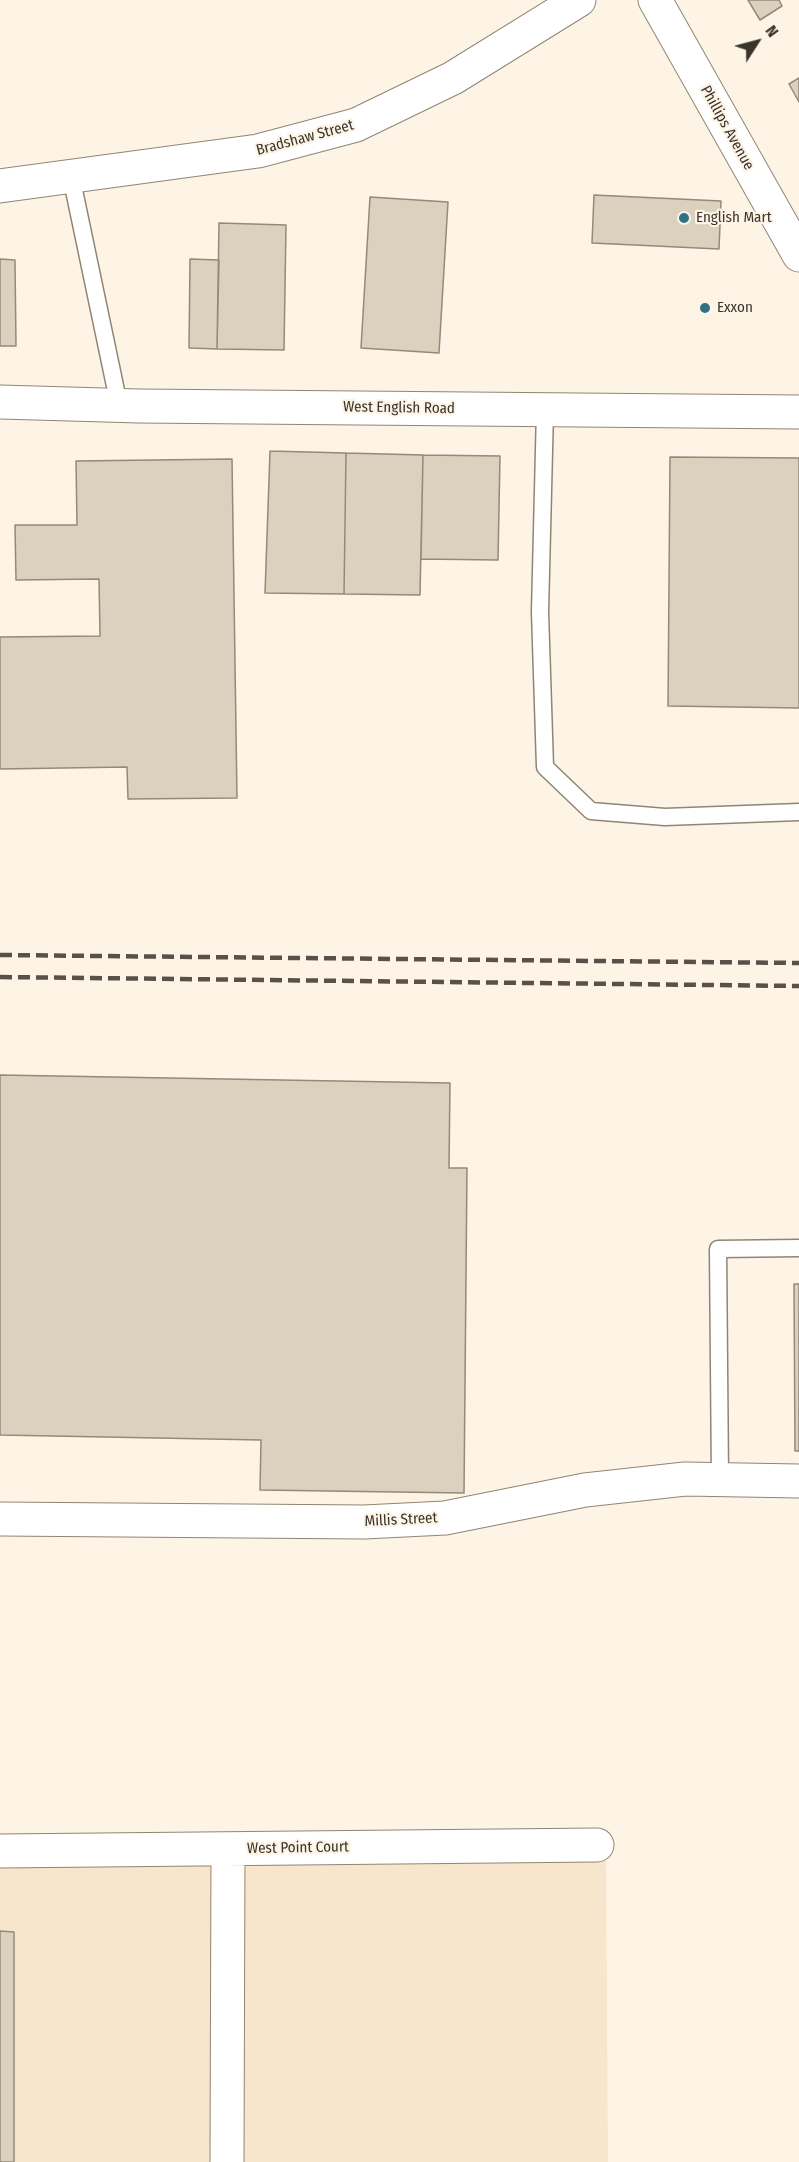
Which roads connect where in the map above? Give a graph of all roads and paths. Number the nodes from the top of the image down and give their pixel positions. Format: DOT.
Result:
graph roads {
  1 [pos="579,0"];
  2 [pos="655,0"];
  3 [pos="71,176"];
  4 [pos="0,186"];
  5 [pos="799,255"];
  6 [pos="0,402"];
  7 [pos="119,405"];
  8 [pos="545,410"];
  9 [pos="799,412"];
  10 [pos="799,812"];
  11 [pos="799,1248"];
  12 [pos="720,1480"];
  13 [pos="799,1481"];
  14 [pos="0,1519"];
  15 [pos="597,1845"];
  16 [pos="228,1849"];
  17 [pos="0,1851"];
  18 [pos="227,2162"];
  1 -- 3 [label="street, Bradshaw Street"];
  2 -- 5 [label="street, Phillips Avenue"];
  3 -- 4 [label="street, Bradshaw Street"];
  3 -- 7 [label="lane"];
  6 -- 7 [label="street, West English Road"];
  7 -- 8 [label="street, West English Road"];
  8 -- 9 [label="street, West English Road"];
  8 -- 10 [label="lane"];
  11 -- 12 [label="lane"];
  12 -- 13 [label="street, Millis Street"];
  12 -- 14 [label="street, Millis Street"];
  15 -- 16 [label="street, West Point Court"];
  16 -- 17 [label="street, West Point Court"];
  16 -- 18 [label="street"];
}
